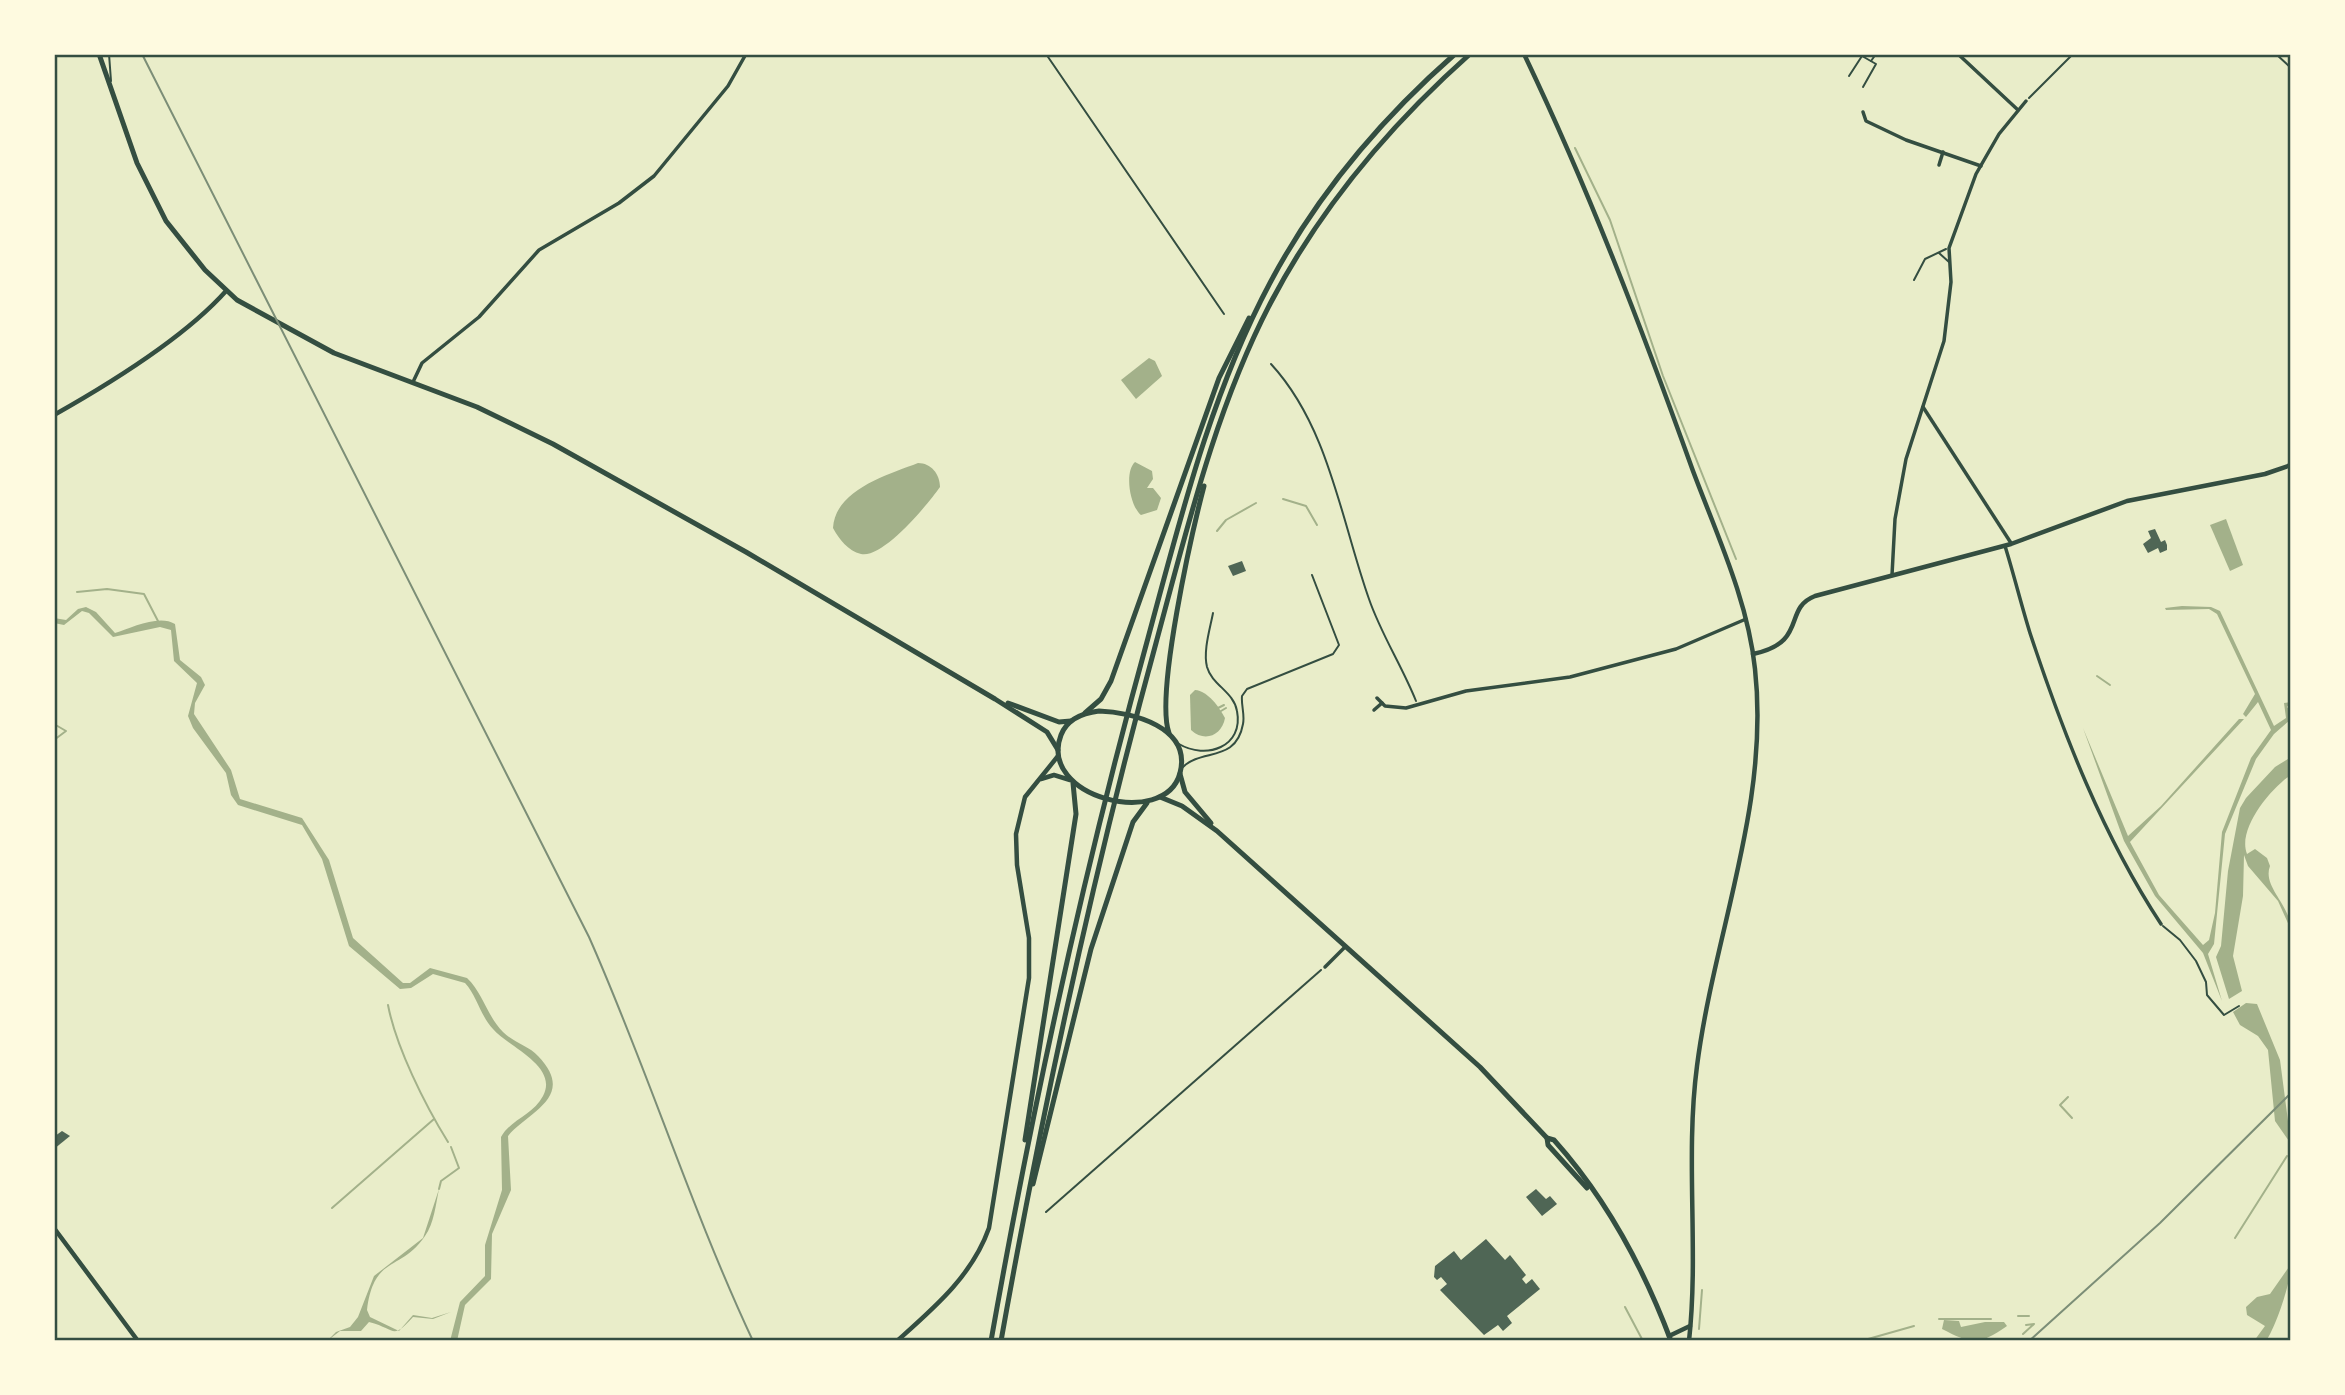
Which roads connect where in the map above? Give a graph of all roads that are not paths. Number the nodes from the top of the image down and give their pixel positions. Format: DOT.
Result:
graph roads {
  1 [pos="99,54"];
  2 [pos="109,54"];
  3 [pos="746,54"];
  4 [pos="1455,54"];
  5 [pos="1470,54"];
  6 [pos="1524,54"];
  7 [pos="1876,54"];
  8 [pos="1958,54"];
  9 [pos="1871,61"];
  10 [pos="1849,76"];
  11 [pos="1863,87"];
  12 [pos="110,88"];
  13 [pos="2026,102"];
  14 [pos="2018,110"];
  15 [pos="1863,112"];
  16 [pos="1943,152"];
  17 [pos="1939,165"];
  18 [pos="1981,166"];
  19 [pos="1948,249"];
  20 [pos="1938,252"];
  21 [pos="1950,262"];
  22 [pos="1272,279"];
  23 [pos="1914,280"];
  24 [pos="226,291"];
  25 [pos="1241,366"];
  26 [pos="413,384"];
  27 [pos="1923,407"];
  28 [pos="54,415"];
  29 [pos="2291,465"];
  30 [pos="2011,544"];
  31 [pos="2005,545"];
  32 [pos="1312,575"];
  33 [pos="1892,575"];
  34 [pos="1213,613"];
  35 [pos="1746,619"];
  36 [pos="1753,654"];
  37 [pos="1377,698"];
  38 [pos="995,699"];
  39 [pos="1382,703"];
  40 [pos="1374,710"];
  41 [pos="1085,713"];
  42 [pos="1071,721"];
  43 [pos="1168,733"];
  44 [pos="1175,742"];
  45 [pos="1058,752"];
  46 [pos="1180,773"];
  47 [pos="1038,780"];
  48 [pos="1072,781"];
  49 [pos="1160,797"];
  50 [pos="1147,803"];
  51 [pos="1217,831"];
  52 [pos="2161,924"];
  53 [pos="1345,947"];
  54 [pos="1325,967"];
  55 [pos="1012,1223"];
  56 [pos="54,1228"];
  57 [pos="1014,1264"];
  58 [pos="1691,1325"];
  59 [pos="1690,1333"];
  60 [pos="1670,1338"];
  61 [pos="138,1341"];
  62 [pos="897,1341"];
  63 [pos="991,1341"];
  64 [pos="1001,1341"];
  65 [pos="1681,1341"];
  66 [pos="1689,1341"];
  1 -- 12 [label="highway"];
  2 -- 12 [label="lane"];
  3 -- 26 [label="street"];
  4 -- 22 [label="highway"];
  5 -- 25 [label="highway"];
  6 -- 35 [label="street"];
  7 -- 9 [label="lane"];
  8 -- 14 [label="street"];
  9 -- 10 [label="lane"];
  9 -- 11 [label="lane"];
  12 -- 24 [label="highway"];
  13 -- 14 [label="street"];
  14 -- 18 [label="street"];
  15 -- 16 [label="street"];
  16 -- 17 [label="street"];
  16 -- 18 [label="street"];
  18 -- 19 [label="street"];
  19 -- 20 [label="lane"];
  19 -- 21 [label="street"];
  20 -- 21 [label="lane"];
  20 -- 23 [label="lane"];
  21 -- 27 [label="street"];
  22 -- 41 [label="highway"];
  22 -- 55 [label="highway"];
  24 -- 26 [label="highway"];
  24 -- 28 [label="street"];
  25 -- 43 [label="highway"];
  25 -- 57 [label="highway"];
  26 -- 38 [label="highway"];
  27 -- 30 [label="street"];
  27 -- 33 [label="street"];
  29 -- 30 [label="street"];
  30 -- 31 [label="street"];
  31 -- 33 [label="street"];
  31 -- 52 [label="street"];
  32 -- 46 [label="lane"];
  33 -- 36 [label="street"];
  34 -- 44 [label="lane"];
  35 -- 36 [label="street"];
  35 -- 39 [label="street"];
  36 -- 58 [label="street"];
  37 -- 39 [label="street"];
  38 -- 42 [label="highway"];
  38 -- 45 [label="highway"];
  39 -- 40 [label="street"];
  41 -- 42 [label="highway"];
  41 -- 43 [label="highway"];
  42 -- 45 [label="highway"];
  43 -- 44 [label="highway"];
  44 -- 46 [label="highway"];
  45 -- 47 [label="street"];
  45 -- 48 [label="highway"];
  46 -- 49 [label="highway"];
  46 -- 51 [label="highway"];
  47 -- 48 [label="street"];
  47 -- 62 [label="street"];
  48 -- 50 [label="highway"];
  48 -- 55 [label="highway"];
  49 -- 50 [label="highway"];
  49 -- 51 [label="highway"];
  50 -- 57 [label="highway"];
  51 -- 53 [label="highway"];
  53 -- 54 [label="street"];
  53 -- 60 [label="highway"];
  55 -- 63 [label="highway"];
  56 -- 61 [label="street"];
  57 -- 64 [label="highway"];
  58 -- 59 [label="street"];
  58 -- 60 [label="street"];
  59 -- 65 [label="street"];
  59 -- 66 [label="street"];
}
